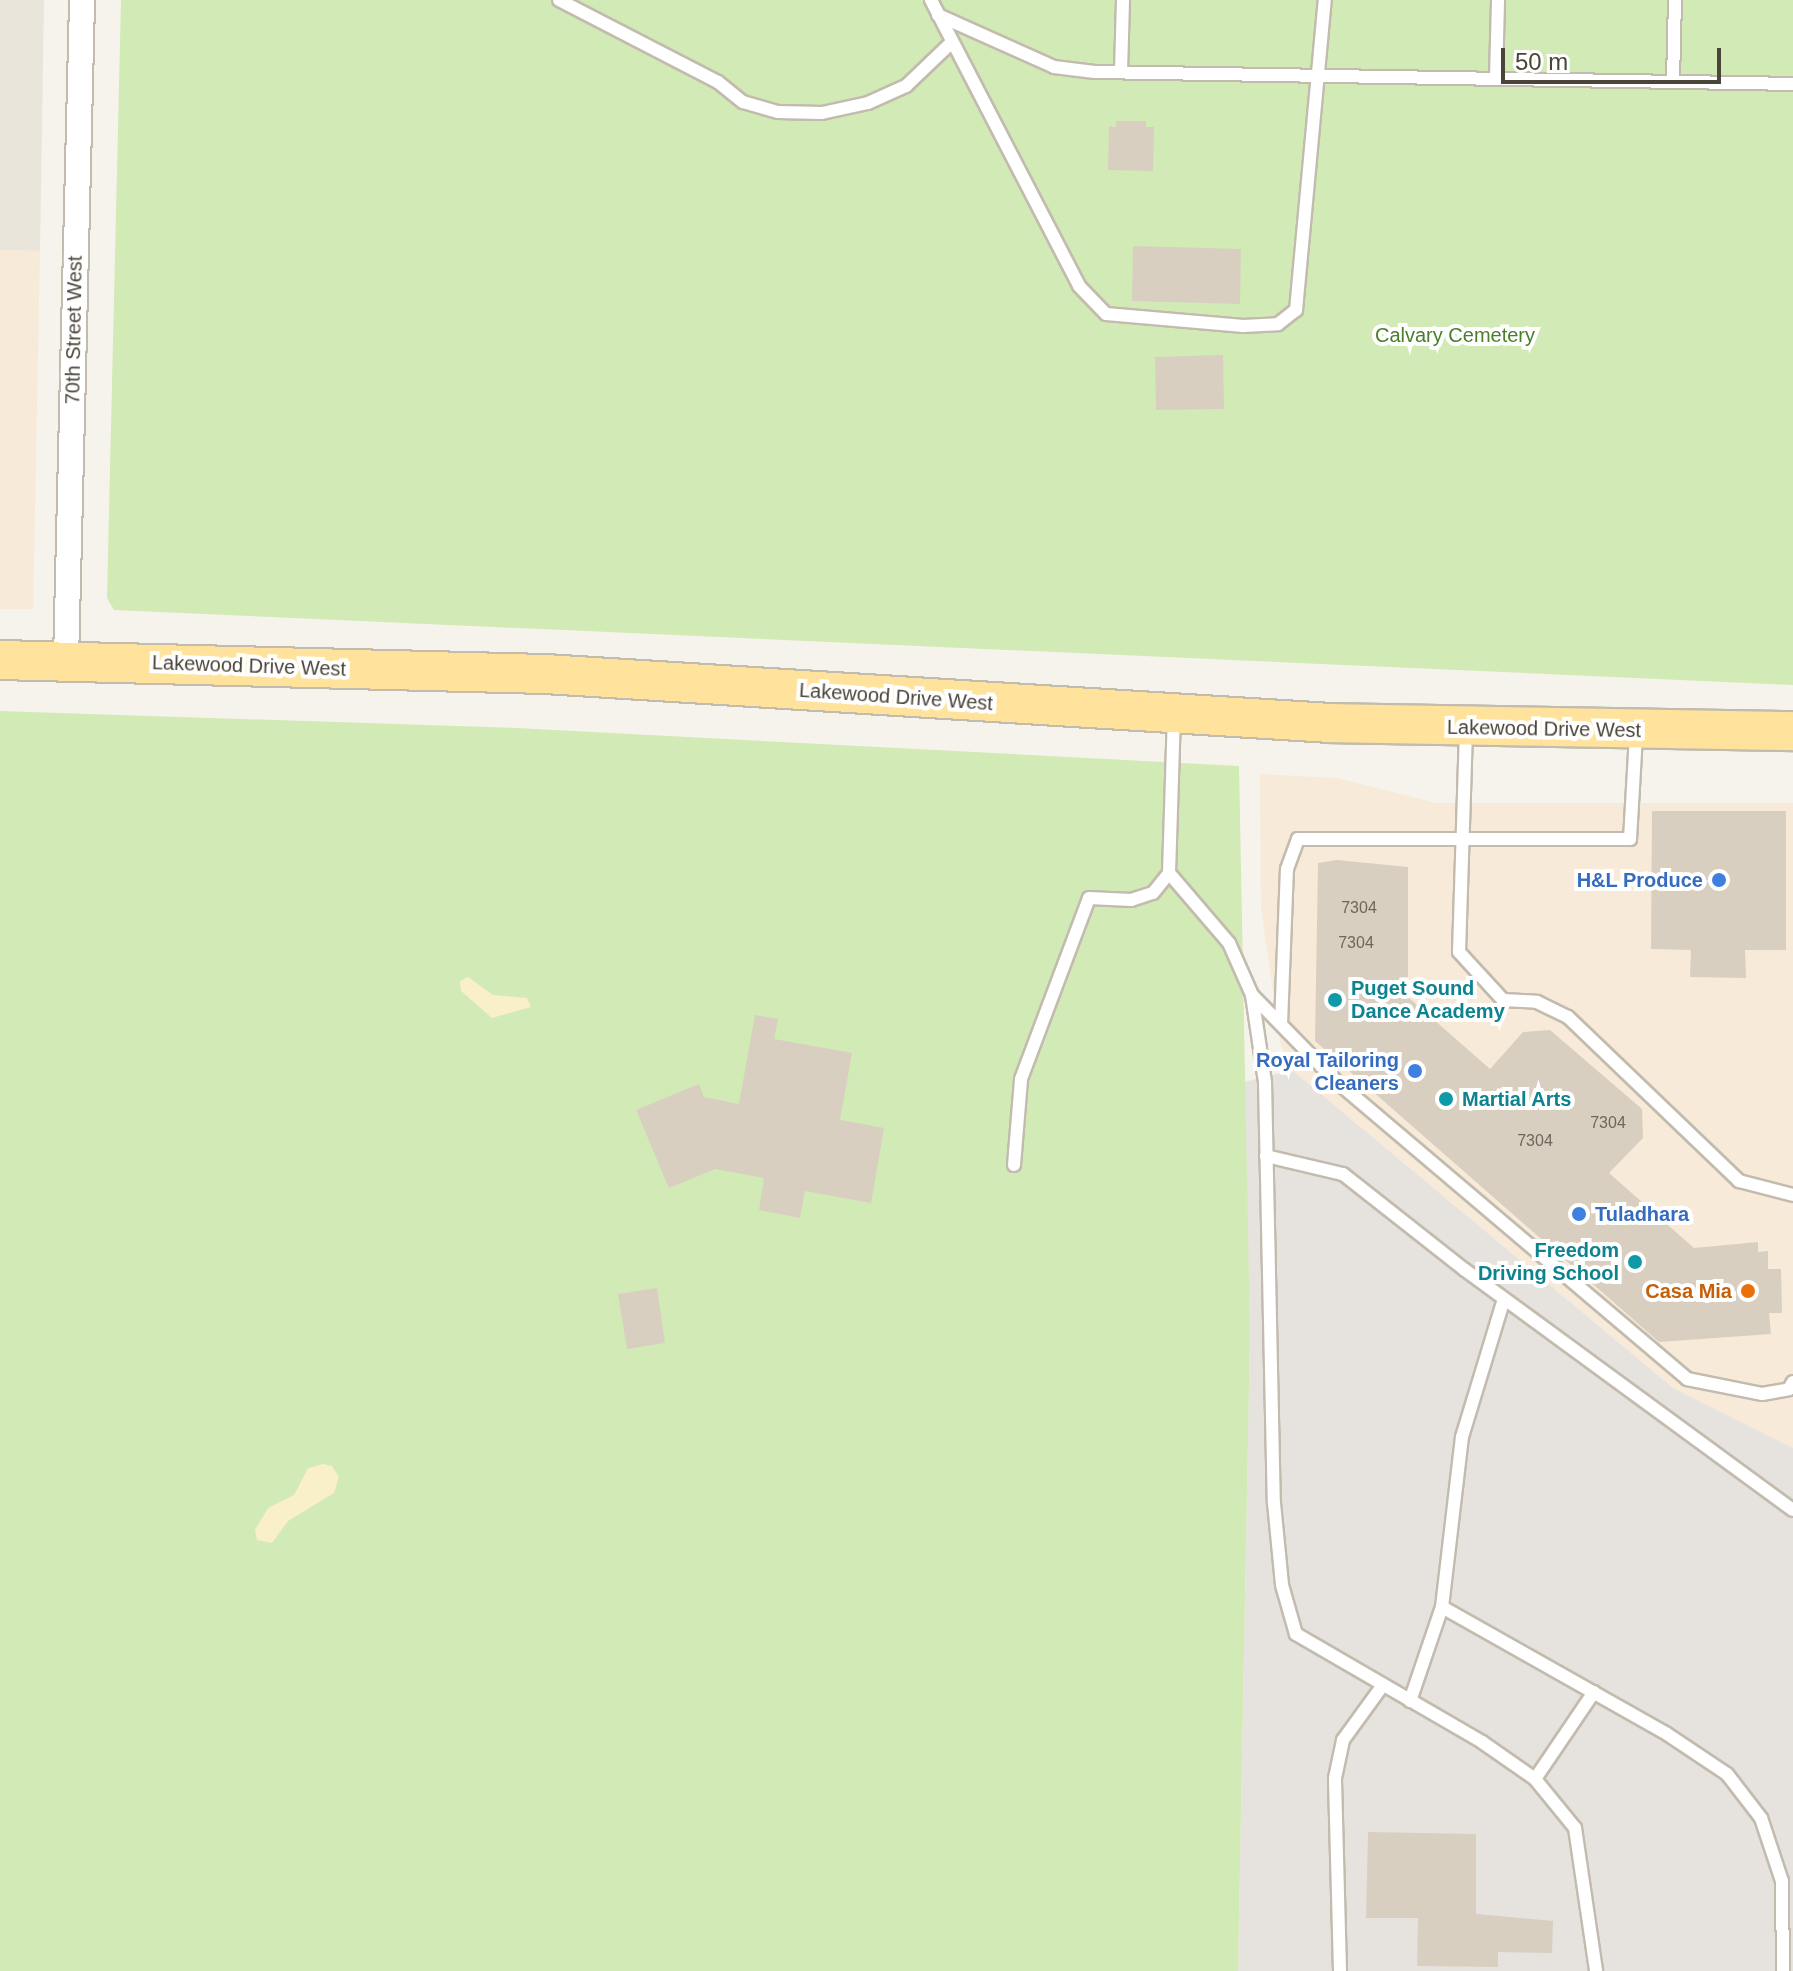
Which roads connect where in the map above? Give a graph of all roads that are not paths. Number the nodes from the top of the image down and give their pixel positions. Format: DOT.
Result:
graph roads {
  1 [pos="82,0"];
  2 [pos="559,0"];
  3 [pos="931,0"];
  4 [pos="1123,0"];
  5 [pos="1325,0"];
  6 [pos="1498,0"];
  7 [pos="1675,0"];
  8 [pos="938,15"];
  9 [pos="951,43"];
  10 [pos="1121,72"];
  11 [pos="1319,75"];
  12 [pos="1496,78"];
  13 [pos="1673,81"];
  14 [pos="1793,84"];
  15 [pos="0,660"];
  16 [pos="66,661"];
  17 [pos="1174,717"];
  18 [pos="1466,727"];
  19 [pos="1636,730"];
  20 [pos="1793,731"];
  21 [pos="1463,838"];
  22 [pos="1169,873"];
  23 [pos="1252,995"];
  24 [pos="1281,1024"];
  25 [pos="1266,1156"];
  26 [pos="1014,1165"];
  27 [pos="1793,1195"];
  28 [pos="1504,1299"];
  29 [pos="1793,1382"];
  30 [pos="1793,1510"];
  31 [pos="1442,1607"];
  32 [pos="1383,1685"];
  33 [pos="1594,1692"];
  34 [pos="1410,1701"];
  35 [pos="1535,1779"];
  36 [pos="1340,1971"];
  37 [pos="1596,1971"];
  38 [pos="1783,1971"];
  1 -- 16 [label="street, 70th Street West"];
  2 -- 9 [label="lane"];
  3 -- 8 [label="lane"];
  4 -- 10 [label="lane"];
  5 -- 11 [label="lane"];
  6 -- 12 [label="lane"];
  7 -- 13 [label="lane"];
  8 -- 9 [label="lane"];
  8 -- 10 [label="lane"];
  9 -- 11 [label="lane"];
  10 -- 11 [label="lane"];
  11 -- 12 [label="lane"];
  12 -- 13 [label="lane"];
  13 -- 14 [label="lane"];
  15 -- 16 [label="main road, Lakewood Drive West"];
  16 -- 17 [label="main road, Lakewood Drive West"];
  17 -- 18 [label="main road, Lakewood Drive West"];
  17 -- 22 [label="lane"];
  18 -- 19 [label="main road, Lakewood Drive West"];
  18 -- 21 [label="lane"];
  19 -- 20 [label="main road, Lakewood Drive West"];
  19 -- 21 [label="lane"];
  21 -- 24 [label="lane"];
  21 -- 27 [label="lane"];
  22 -- 23 [label="lane"];
  22 -- 26 [label="lane"];
  23 -- 24 [label="lane"];
  23 -- 25 [label="lane"];
  24 -- 29 [label="lane"];
  25 -- 28 [label="lane"];
  25 -- 32 [label="lane"];
  28 -- 30 [label="lane"];
  28 -- 31 [label="lane"];
  31 -- 33 [label="lane"];
  31 -- 34 [label="lane"];
  32 -- 34 [label="lane"];
  32 -- 36 [label="lane"];
  33 -- 35 [label="lane"];
  33 -- 38 [label="lane"];
  34 -- 35 [label="lane"];
  35 -- 37 [label="lane"];
}
